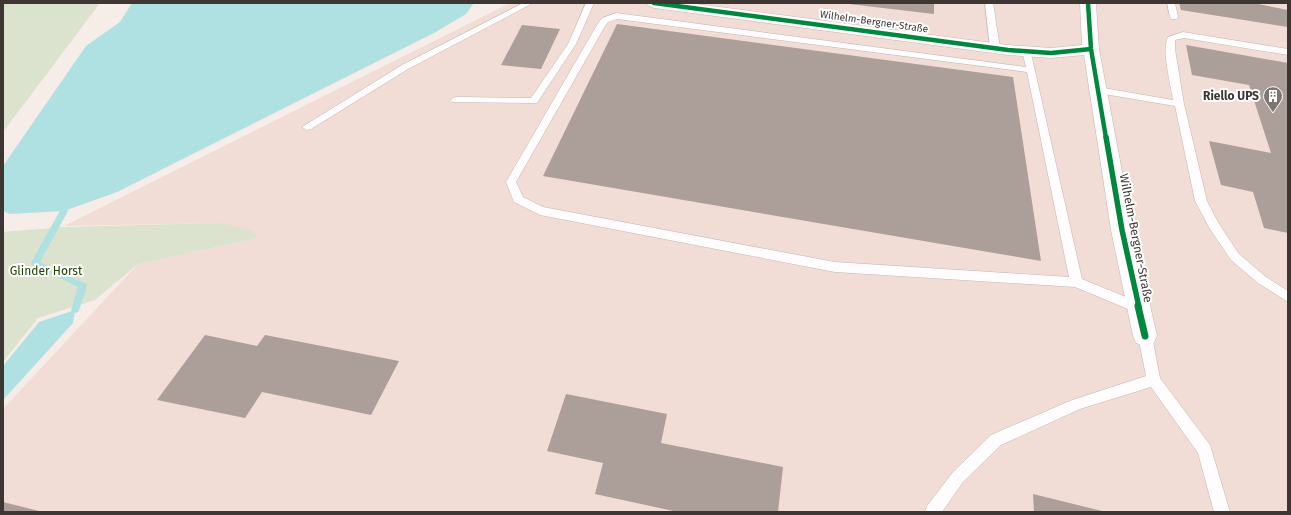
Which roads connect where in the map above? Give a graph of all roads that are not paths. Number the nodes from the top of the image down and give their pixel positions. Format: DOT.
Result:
graph roads {
  1 [pos="528,3"];
  2 [pos="590,3"];
  3 [pos="654,3"];
  4 [pos="989,3"];
  5 [pos="1088,3"];
  6 [pos="1171,3"];
  7 [pos="1174,17"];
  8 [pos="995,48"];
  9 [pos="1091,49"];
  10 [pos="1027,51"];
  11 [pos="1288,52"];
  12 [pos="1030,70"];
  13 [pos="1098,90"];
  14 [pos="455,100"];
  15 [pos="1179,104"];
  16 [pos="307,127"];
  17 [pos="1076,282"];
  18 [pos="1288,297"];
  19 [pos="1139,308"];
  20 [pos="1145,336"];
  21 [pos="1154,380"];
  22 [pos="933,512"];
  23 [pos="1222,512"];
  1 -- 16 [label="lane"];
  2 -- 14 [label="lane"];
  3 -- 8 [label="street, Wilhelm-Bergner-Straße"];
  4 -- 8 [label="lane"];
  5 -- 9 [label="street, Wilhelm-Bergner-Straße"];
  6 -- 7 [label="lane"];
  8 -- 10 [label="street, Wilhelm-Bergner-Straße"];
  9 -- 10 [label="street, Wilhelm-Bergner-Straße"];
  9 -- 13 [label="street, Wilhelm-Bergner-Straße"];
  10 -- 12 [label="lane"];
  11 -- 15 [label="lane"];
  12 -- 17 [label="lane"];
  12 -- 17 [label="lane"];
  13 -- 15 [label="lane"];
  13 -- 19 [label="street, Wilhelm-Bergner-Straße"];
  15 -- 18 [label="lane"];
  17 -- 19 [label="lane"];
  19 -- 20 [label="street, Wilhelm-Bergner-Straße"];
  20 -- 21 [label="lane"];
  21 -- 22 [label="lane"];
  21 -- 23 [label="lane"];
}
